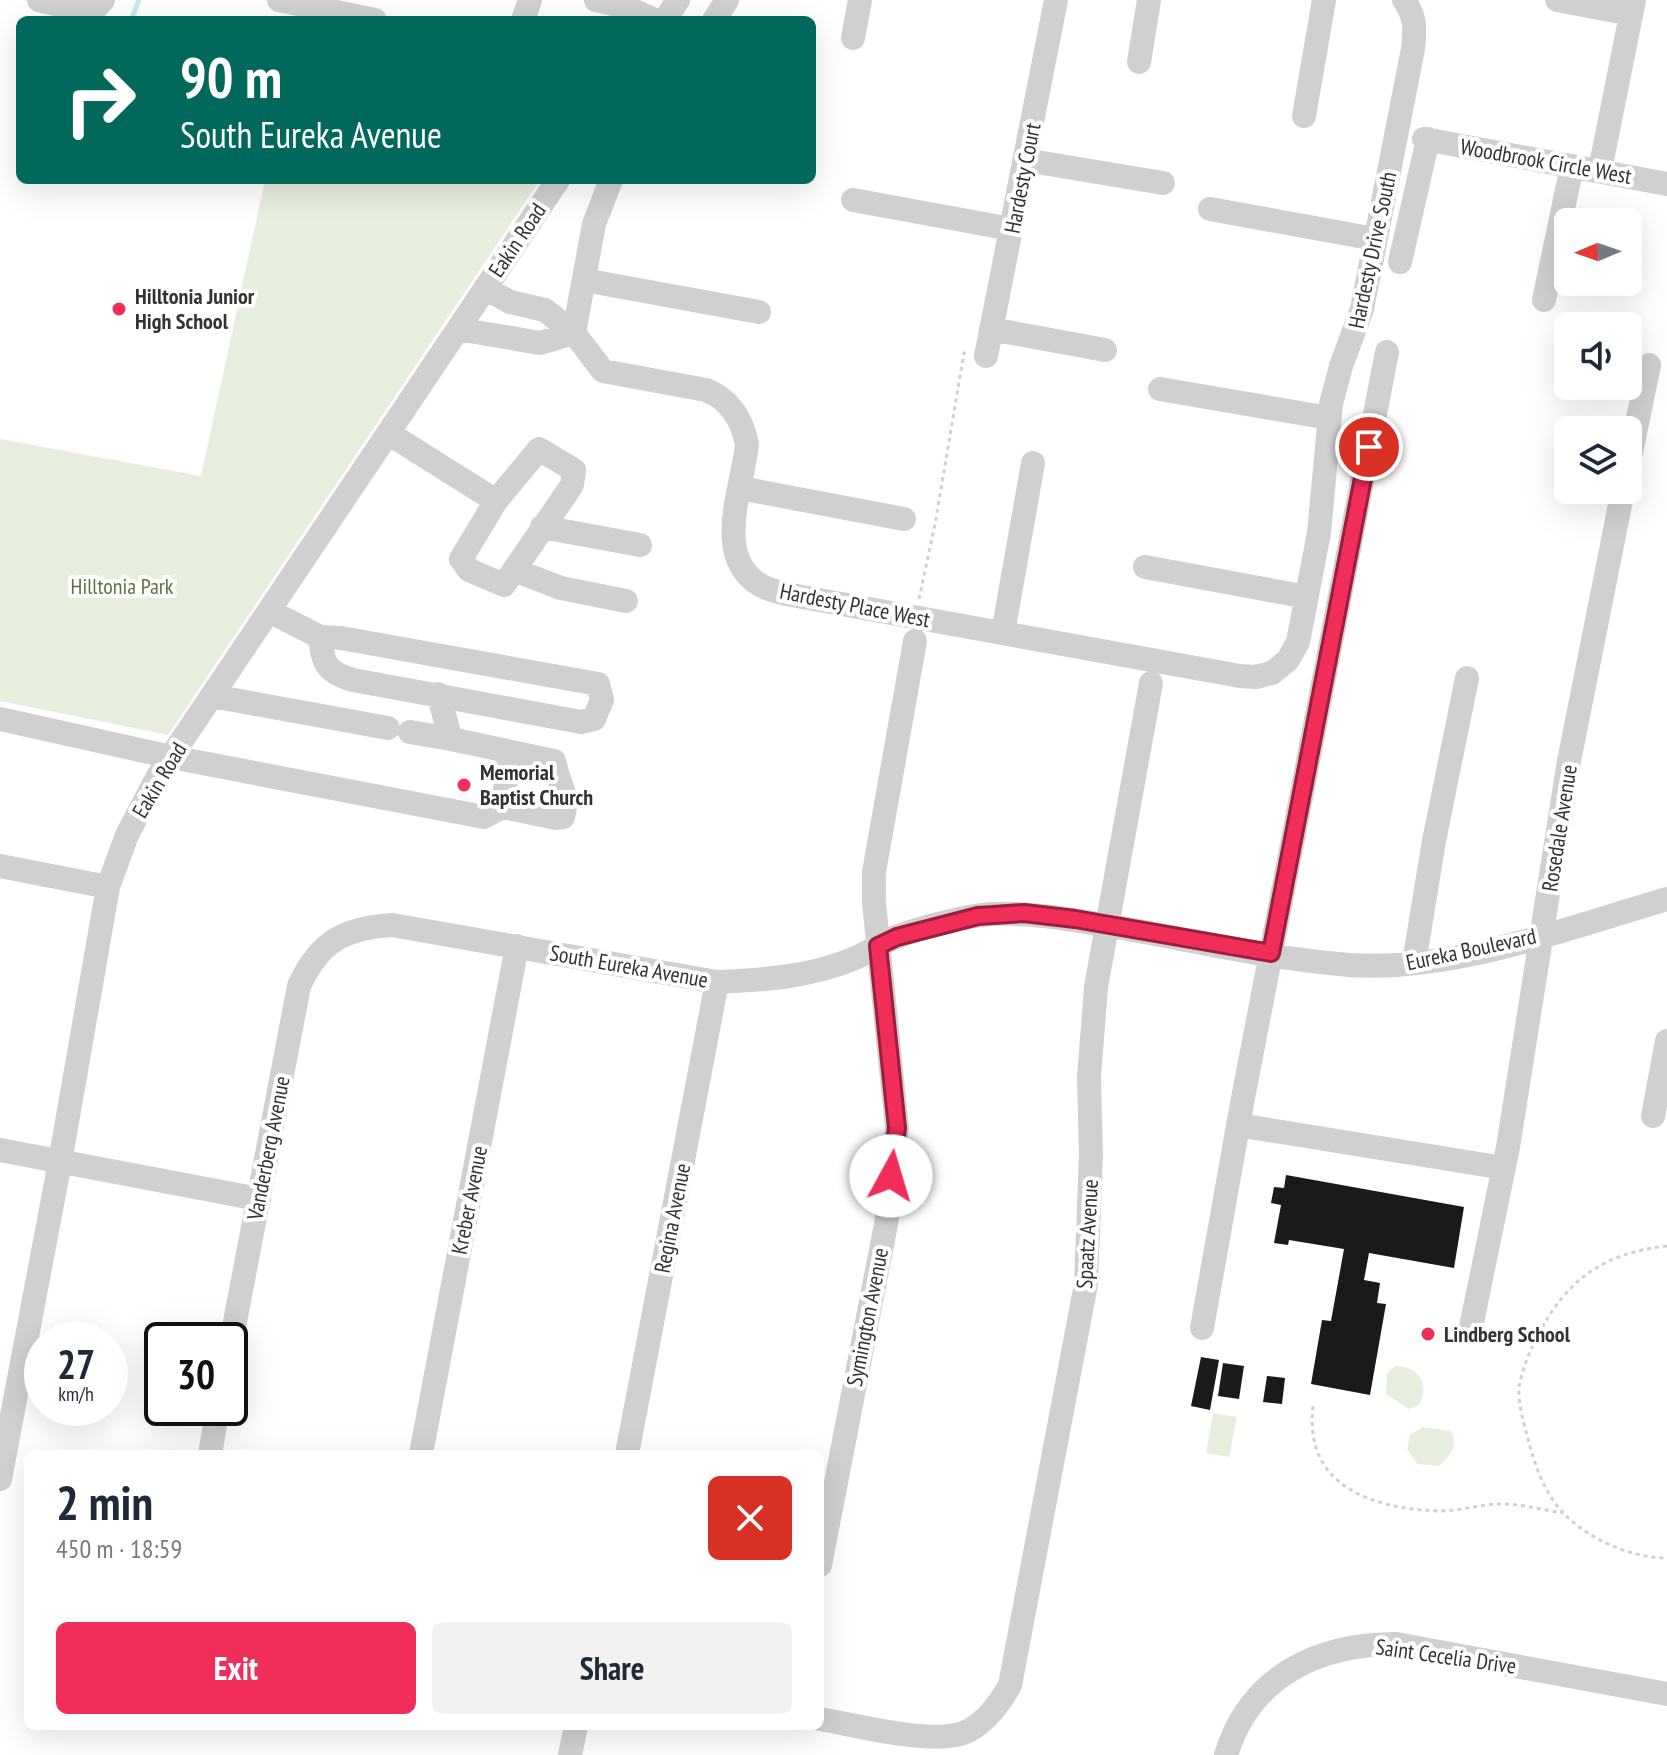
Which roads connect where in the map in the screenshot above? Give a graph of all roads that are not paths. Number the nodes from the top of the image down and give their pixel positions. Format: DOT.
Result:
graph roads {
  1 [pos="39,0"];
  2 [pos="103,0"];
  3 [pos="279,0"];
  4 [pos="596,0"];
  5 [pos="860,0"];
  6 [pos="1056,0"];
  7 [pos="1149,0"];
  8 [pos="1324,0"];
  9 [pos="1557,0"];
  10 [pos="72,3"];
  11 [pos="1406,3"];
  12 [pos="1632,7"];
  13 [pos="356,16"];
  14 [pos="645,16"];
  15 [pos="853,38"];
  16 [pos="1139,62"];
  17 [pos="1304,116"];
  18 [pos="1025,160"];
  19 [pos="1572,166"];
  20 [pos="1600,170"];
  21 [pos="1163,183"];
  22 [pos="555,184"];
  23 [pos="609,184"];
  24 [pos="1667,184"];
  25 [pos="853,200"];
  26 [pos="1210,209"];
  27 [pos="1011,229"];
  28 [pos="1375,239"];
  29 [pos="1400,262"];
  30 [pos="584,280"];
  31 [pos="485,288"];
  32 [pos="1544,300"];
  33 [pos="759,312"];
  34 [pos="458,329"];
  35 [pos="991,329"];
  36 [pos="574,333"];
  37 [pos="1105,350"];
  38 [pos="1387,352"];
  39 [pos="986,356"];
  40 [pos="1649,365"];
  41 [pos="1160,389"];
  42 [pos="1638,416"];
  43 [pos="1329,418"];
  44 [pos="388,433"];
  45 [pos="1033,463"];
  46 [pos="740,488"];
  47 [pos="496,501"];
  48 [pos="1620,504"];
  49 [pos="904,519"];
  50 [pos="542,527"];
  51 [pos="640,545"];
  52 [pos="1145,567"];
  53 [pos="514,570"];
  54 [pos="1307,597"];
  55 [pos="626,601"];
  56 [pos="269,611"];
  57 [pos="915,629"];
  58 [pos="1003,633"];
  59 [pos="320,637"];
  60 [pos="1272,673"];
  61 [pos="1467,678"];
  62 [pos="1151,683"];
  63 [pos="438,694"];
  64 [pos="212,696"];
  65 [pos="0,719"];
  66 [pos="451,739"];
  67 [pos="509,752"];
  68 [pos="171,757"];
  69 [pos="503,807"];
  70 [pos="0,866"];
  71 [pos="108,887"];
  72 [pos="1667,899"];
  73 [pos="1628,910"];
  74 [pos="1667,917"];
  75 [pos="1107,925"];
  76 [pos="1543,935"];
  77 [pos="517,946"];
  78 [pos="878,946"];
  79 [pos="320,952"];
  80 [pos="1271,953"];
  81 [pos="1414,963"];
  82 [pos="717,982"];
  83 [pos="1667,1041"];
  84 [pos="1653,1116"];
  85 [pos="1238,1125"];
  86 [pos="0,1150"];
  87 [pos="60,1162"];
  88 [pos="1504,1168"];
  89 [pos="259,1199"];
  90 [pos="235,1322"];
  91 [pos="1202,1328"];
  92 [pos="1470,1332"];
  93 [pos="215,1426"];
  94 [pos="211,1450"];
  95 [pos="422,1450"];
  96 [pos="628,1450"];
  97 [pos="1,1466"];
  98 [pos="824,1544"];
  99 [pos="1667,1694"];
  100 [pos="824,1720"];
  101 [pos="575,1730"];
  102 [pos="570,1755"];
  103 [pos="1226,1755"];
  1 -- 10 [label="street"];
  2 -- 10 [label="street"];
  3 -- 13 [label="street"];
  4 -- 14 [label="street"];
  5 -- 15 [label="street"];
  6 -- 18 [label="street, Hardesty Court"];
  7 -- 16 [label="street"];
  8 -- 17 [label="street"];
  9 -- 12 [label="street"];
  11 -- 28 [label="street, Hardesty Drive South"];
  12 -- 20 [label="street"];
  18 -- 21 [label="street"];
  18 -- 27 [label="street, Hardesty Court"];
  19 -- 20 [label="street, Woodbrook Circle West"];
  19 -- 29 [label="street, Woodbrook Circle West"];
  19 -- 32 [label="street"];
  20 -- 24 [label="street, Woodbrook Circle West"];
  22 -- 31 [label="street, Eakin Road"];
  23 -- 30 [label="street"];
  25 -- 27 [label="street"];
  26 -- 28 [label="street"];
  27 -- 35 [label="street, Hardesty Court"];
  28 -- 43 [label="street, Hardesty Drive South"];
  30 -- 33 [label="street"];
  30 -- 36 [label="street"];
  31 -- 34 [label="street, Eakin Road"];
  31 -- 36 [label="street, Hardesty Place West"];
  34 -- 36 [label="street"];
  34 -- 44 [label="street, Eakin Road"];
  35 -- 37 [label="street"];
  35 -- 39 [label="street, Hardesty Court"];
  36 -- 46 [label="street, Hardesty Place West"];
  38 -- 80 [label="street"];
  40 -- 42 [label="street"];
  41 -- 43 [label="street"];
  43 -- 54 [label="street, Hardesty Drive South"];
  44 -- 47 [label="street"];
  44 -- 56 [label="street, Eakin Road"];
  45 -- 58 [label="street"];
  46 -- 49 [label="street"];
  46 -- 57 [label="street, Hardesty Place West"];
  47 -- 50 [label="street"];
  47 -- 53 [label="street"];
  48 -- 76 [label="street, Rosedale Avenue"];
  50 -- 51 [label="street"];
  50 -- 53 [label="street"];
  52 -- 54 [label="street"];
  53 -- 55 [label="street"];
  54 -- 60 [label="street, Hardesty Drive South"];
  56 -- 59 [label="street"];
  56 -- 64 [label="street, Eakin Road"];
  57 -- 58 [label="street, Hardesty Place West"];
  57 -- 78 [label="street, Symington Avenue"];
  58 -- 60 [label="street, Hardesty Place West"];
  59 -- 63 [label="street"];
  59 -- 63 [label="street"];
  61 -- 81 [label="street"];
  62 -- 75 [label="street, Spaatz Avenue"];
  63 -- 66 [label="street"];
  64 -- 66 [label="street"];
  64 -- 68 [label="street, Eakin Road"];
  65 -- 68 [label="street"];
  66 -- 67 [label="street"];
  67 -- 69 [label="street"];
  67 -- 69 [label="street"];
  68 -- 69 [label="street"];
  68 -- 71 [label="street, Eakin Road"];
  70 -- 71 [label="street"];
  71 -- 87 [label="street, Eakin Road"];
  72 -- 73 [label="street, Eureka Boulevard"];
  73 -- 74 [label="street"];
  73 -- 76 [label="street, Eureka Boulevard"];
  75 -- 78 [label="street, South Eureka Avenue"];
  75 -- 80 [label="street, South Eureka Avenue"];
  75 -- 100 [label="street, Spaatz Avenue"];
  76 -- 81 [label="street, Eureka Boulevard"];
  76 -- 88 [label="street, Rosedale Avenue"];
  77 -- 79 [label="street, South Eureka Avenue"];
  77 -- 82 [label="street, South Eureka Avenue"];
  77 -- 95 [label="street, Kreber Avenue"];
  78 -- 82 [label="street, South Eureka Avenue"];
  78 -- 98 [label="street, Symington Avenue"];
  79 -- 89 [label="street, Vanderberg Avenue"];
  80 -- 81 [label="street, Eureka Boulevard"];
  80 -- 85 [label="street"];
  82 -- 96 [label="street, Regina Avenue"];
  83 -- 84 [label="street"];
  85 -- 88 [label="street"];
  85 -- 91 [label="street"];
  86 -- 87 [label="street"];
  87 -- 89 [label="street"];
  87 -- 97 [label="street, Eakin Road"];
  88 -- 92 [label="street, Rosedale Avenue"];
  89 -- 90 [label="street, Vanderberg Avenue"];
  93 -- 94 [label="street"];
  99 -- 103 [label="street, Saint Cecelia Drive"];
  101 -- 102 [label="street"];
}
